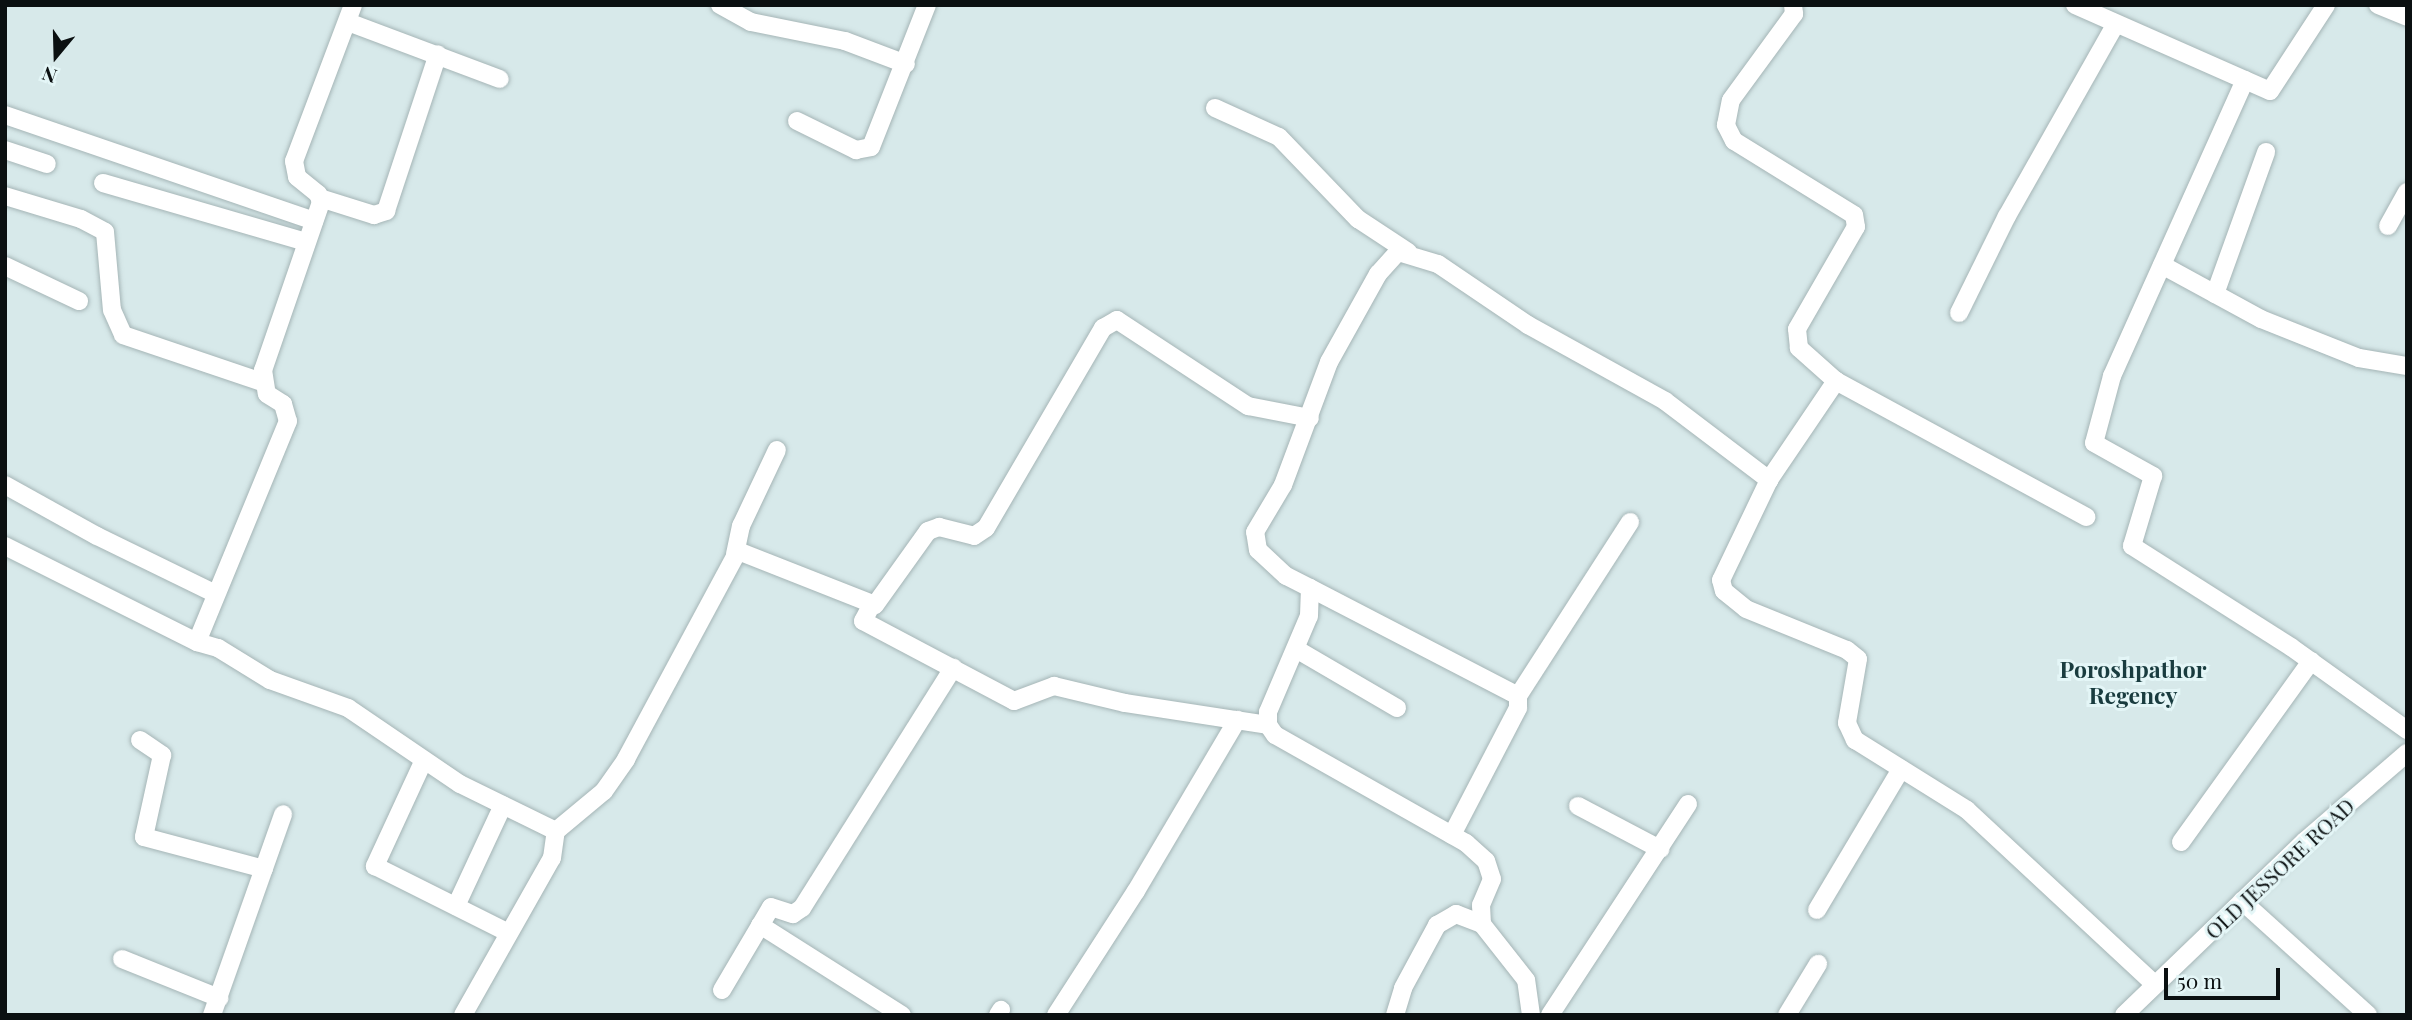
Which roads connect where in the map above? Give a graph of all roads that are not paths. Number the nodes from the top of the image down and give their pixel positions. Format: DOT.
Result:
graph roads {
  1 [pos="720,5"];
  2 [pos="927,5"];
  3 [pos="1793,5"];
  4 [pos="2075,5"];
  5 [pos="2326,5"];
  6 [pos="2378,5"];
  7 [pos="350,13"];
  8 [pos="2407,18"];
  9 [pos="2115,25"];
  10 [pos="438,54"];
  11 [pos="906,64"];
  12 [pos="500,79"];
  13 [pos="2245,80"];
  14 [pos="1215,108"];
  15 [pos="5,115"];
  16 [pos="797,121"];
  17 [pos="5,149"];
  18 [pos="2266,152"];
  19 [pos="47,164"];
  20 [pos="103,183"];
  21 [pos="2407,192"];
  22 [pos="5,196"];
  23 [pos="320,198"];
  24 [pos="314,221"];
  25 [pos="2388,226"];
  26 [pos="306,242"];
  27 [pos="1408,252"];
  28 [pos="2162,265"];
  29 [pos="5,266"];
  30 [pos="2215,294"];
  31 [pos="79,301"];
  32 [pos="1959,313"];
  33 [pos="2407,366"];
  34 [pos="262,382"];
  35 [pos="1836,382"];
  36 [pos="1310,418"];
  37 [pos="777,450"];
  38 [pos="1769,480"];
  39 [pos="5,485"];
  40 [pos="2086,517"];
  41 [pos="1630,522"];
  42 [pos="5,546"];
  43 [pos="735,554"];
  44 [pos="1310,588"];
  45 [pos="214,593"];
  46 [pos="871,606"];
  47 [pos="197,642"];
  48 [pos="1296,649"];
  49 [pos="2311,661"];
  50 [pos="953,668"];
  51 [pos="1517,696"];
  52 [pos="1397,708"];
  53 [pos="1237,720"];
  54 [pos="1268,725"];
  55 [pos="2407,730"];
  56 [pos="140,740"];
  57 [pos="422,762"];
  58 [pos="2403,763"];
  59 [pos="1901,769"];
  60 [pos="1688,804"];
  61 [pos="503,806"];
  62 [pos="1578,806"];
  63 [pos="284,814"];
  64 [pos="556,831"];
  65 [pos="1452,835"];
  66 [pos="2181,842"];
  67 [pos="1660,849"];
  68 [pos="264,869"];
  69 [pos="2242,901"];
  70 [pos="456,906"];
  71 [pos="1817,910"];
  72 [pos="1482,924"];
  73 [pos="760,925"];
  74 [pos="507,932"];
  75 [pos="122,959"];
  76 [pos="1818,964"];
  77 [pos="2155,985"];
  78 [pos="723,990"];
  79 [pos="216,1006"];
  80 [pos="463,1015"];
  81 [pos="902,1015"];
  82 [pos="1056,1015"];
  83 [pos="1395,1015"];
  84 [pos="1531,1015"];
  85 [pos="1550,1015"];
  86 [pos="1787,1015"];
  87 [pos="2124,1015"];
  88 [pos="2368,1015"];
  1 -- 11 [label="street"];
  2 -- 11 [label="street"];
  3 -- 35 [label="street"];
  4 -- 9 [label="street"];
  5 -- 13 [label="street"];
  6 -- 8 [label="street"];
  7 -- 10 [label="street"];
  7 -- 23 [label="street"];
  9 -- 13 [label="street"];
  9 -- 32 [label="street"];
  10 -- 12 [label="street"];
  10 -- 23 [label="street"];
  11 -- 16 [label="street"];
  13 -- 28 [label="street"];
  14 -- 27 [label="street"];
  15 -- 24 [label="street"];
  17 -- 19 [label="street"];
  18 -- 30 [label="street"];
  20 -- 26 [label="street"];
  21 -- 25 [label="street"];
  22 -- 34 [label="street"];
  23 -- 24 [label="street"];
  24 -- 26 [label="street"];
  26 -- 34 [label="street"];
  27 -- 36 [label="street"];
  27 -- 38 [label="street"];
  28 -- 30 [label="street"];
  28 -- 49 [label="street"];
  29 -- 31 [label="street"];
  30 -- 33 [label="street"];
  34 -- 45 [label="street"];
  35 -- 38 [label="street"];
  35 -- 40 [label="street"];
  36 -- 44 [label="street"];
  36 -- 46 [label="street"];
  37 -- 43 [label="street"];
  38 -- 59 [label="street"];
  39 -- 45 [label="street"];
  41 -- 51 [label="street"];
  42 -- 47 [label="street"];
  43 -- 46 [label="street"];
  43 -- 64 [label="street"];
  44 -- 48 [label="street"];
  44 -- 51 [label="street"];
  45 -- 47 [label="street"];
  46 -- 50 [label="street"];
  47 -- 57 [label="street"];
  48 -- 52 [label="street"];
  48 -- 54 [label="street"];
  49 -- 55 [label="street"];
  49 -- 66 [label="street"];
  50 -- 53 [label="street"];
  50 -- 73 [label="street"];
  51 -- 65 [label="street"];
  53 -- 54 [label="street"];
  53 -- 82 [label="street"];
  54 -- 65 [label="street"];
  56 -- 68 [label="street"];
  57 -- 61 [label="street"];
  57 -- 70 [label="street"];
  58 -- 69 [label="street, OLD JESSORE ROAD"];
  59 -- 71 [label="street"];
  59 -- 77 [label="street"];
  60 -- 67 [label="street"];
  61 -- 64 [label="street"];
  61 -- 70 [label="street"];
  62 -- 67 [label="street"];
  63 -- 68 [label="street"];
  64 -- 74 [label="street"];
  65 -- 72 [label="street"];
  67 -- 85 [label="street"];
  68 -- 79 [label="street"];
  69 -- 77 [label="street, OLD JESSORE ROAD"];
  69 -- 88 [label="street"];
  70 -- 74 [label="street"];
  72 -- 83 [label="street"];
  72 -- 84 [label="street"];
  73 -- 78 [label="street"];
  73 -- 81 [label="street"];
  74 -- 80 [label="street"];
  75 -- 79 [label="street"];
  76 -- 86 [label="street"];
  77 -- 87 [label="street, OLD JESSORE ROAD"];
}
